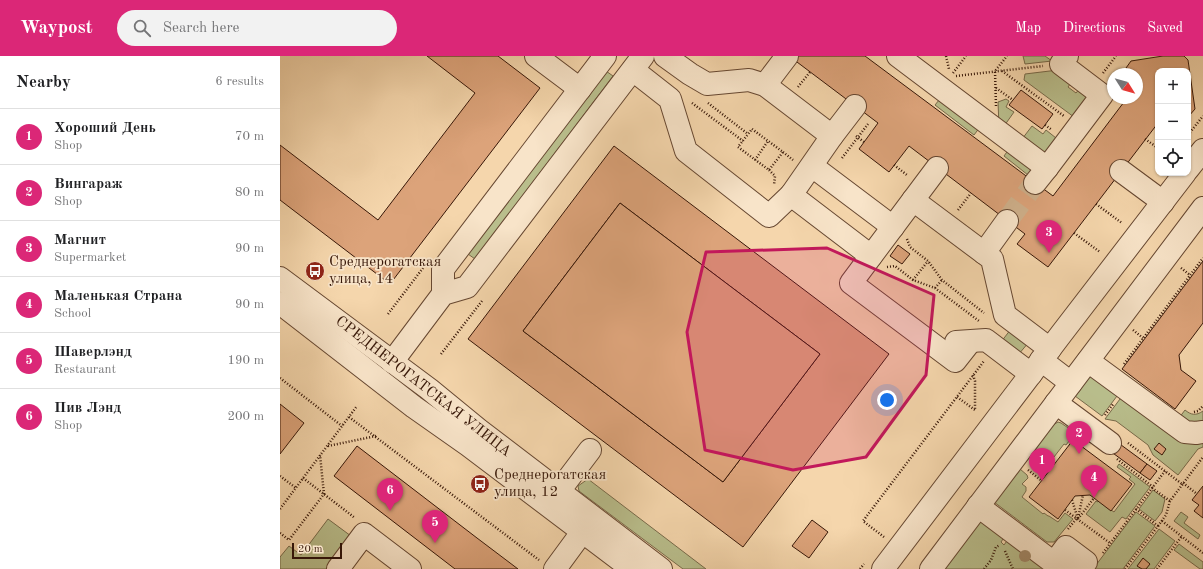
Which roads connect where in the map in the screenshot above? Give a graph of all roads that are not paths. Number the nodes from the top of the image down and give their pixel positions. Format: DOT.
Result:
graph roads {
  1 [pos="536,56"];
  2 [pos="605,56"];
  3 [pos="665,56"];
  4 [pos="787,56"];
  5 [pos="898,56"];
  6 [pos="1059,59"];
  7 [pos="640,60"];
  8 [pos="765,85"];
  9 [pos="580,89"];
  10 [pos="864,112"];
  11 [pos="832,136"];
  12 [pos="1203,150"];
  13 [pos="1191,165"];
  14 [pos="812,166"];
  15 [pos="937,168"];
  16 [pos="1121,171"];
  17 [pos="1183,176"];
  18 [pos="790,195"];
  19 [pos="913,200"];
  20 [pos="1163,202"];
  21 [pos="1203,208"];
  22 [pos="1007,221"];
  23 [pos="902,230"];
  24 [pos="984,252"];
  25 [pos="879,261"];
  26 [pos="280,278"];
  27 [pos="443,294"];
  28 [pos="280,303"];
  29 [pos="930,342"];
  30 [pos="970,342"];
  31 [pos="1041,361"];
  32 [pos="1088,361"];
  33 [pos="392,362"];
  34 [pos="1071,383"];
  35 [pos="1056,403"];
  36 [pos="1203,432"];
  37 [pos="1110,443"];
  38 [pos="590,450"];
  39 [pos="554,498"];
  40 [pos="978,506"];
  41 [pos="588,524"];
  42 [pos="557,564"];
  43 [pos="1058,566"];
  44 [pos="338,569"];
  45 [pos="410,569"];
  46 [pos="632,569"];
  47 [pos="661,569"];
  48 [pos="884,569"];
  49 [pos="931,569"];
  50 [pos="1081,569"];
  1 -- 9 [label="street"];
  2 -- 9 [label="street"];
  3 -- 8 [label="street"];
  4 -- 8 [label="street"];
  5 -- 6 [label="street"];
  7 -- 18 [label="street"];
  7 -- 27 [label="street"];
  8 -- 11 [label="street"];
  9 -- 27 [label="street"];
  10 -- 11 [label="street"];
  11 -- 14 [label="street"];
  12 -- 13 [label="street"];
  14 -- 18 [label="street"];
  14 -- 23 [label="street"];
  15 -- 19 [label="street"];
  16 -- 20 [label="street"];
  17 -- 20 [label="street"];
  18 -- 25 [label="street"];
  19 -- 23 [label="street"];
  19 -- 24 [label="street"];
  20 -- 31 [label="street"];
  21 -- 32 [label="street"];
  22 -- 24 [label="street"];
  23 -- 25 [label="street"];
  24 -- 31 [label="street"];
  25 -- 29 [label="street"];
  26 -- 33 [label="street, СРЕДНЕРОГАТСКАЯ УЛИЦА"];
  27 -- 33 [label="street"];
  28 -- 39 [label="street, СРЕДНЕРОГАТСКАЯ УЛИЦА"];
  29 -- 30 [label="street"];
  29 -- 30 [label="street"];
  30 -- 31 [label="street"];
  31 -- 34 [label="street"];
  31 -- 48 [label="street"];
  32 -- 34 [label="street"];
  32 -- 36 [label="street"];
  33 -- 39 [label="street, СРЕДНЕРОГАТСКАЯ УЛИЦА"];
  34 -- 35 [label="street"];
  35 -- 37 [label="street"];
  35 -- 40 [label="street"];
  38 -- 39 [label="street"];
  39 -- 41 [label="street, СРЕДНЕРОГАТСКАЯ УЛИЦА"];
  40 -- 43 [label="street"];
  40 -- 49 [label="street"];
  41 -- 42 [label="street"];
  41 -- 46 [label="street, СРЕДНЕРОГАТСКАЯ УЛИЦА"];
  41 -- 47 [label="street, СРЕДНЕРОГАТСКАЯ УЛИЦА"];
  43 -- 50 [label="street"];
  44 -- 45 [label="street"];
}
